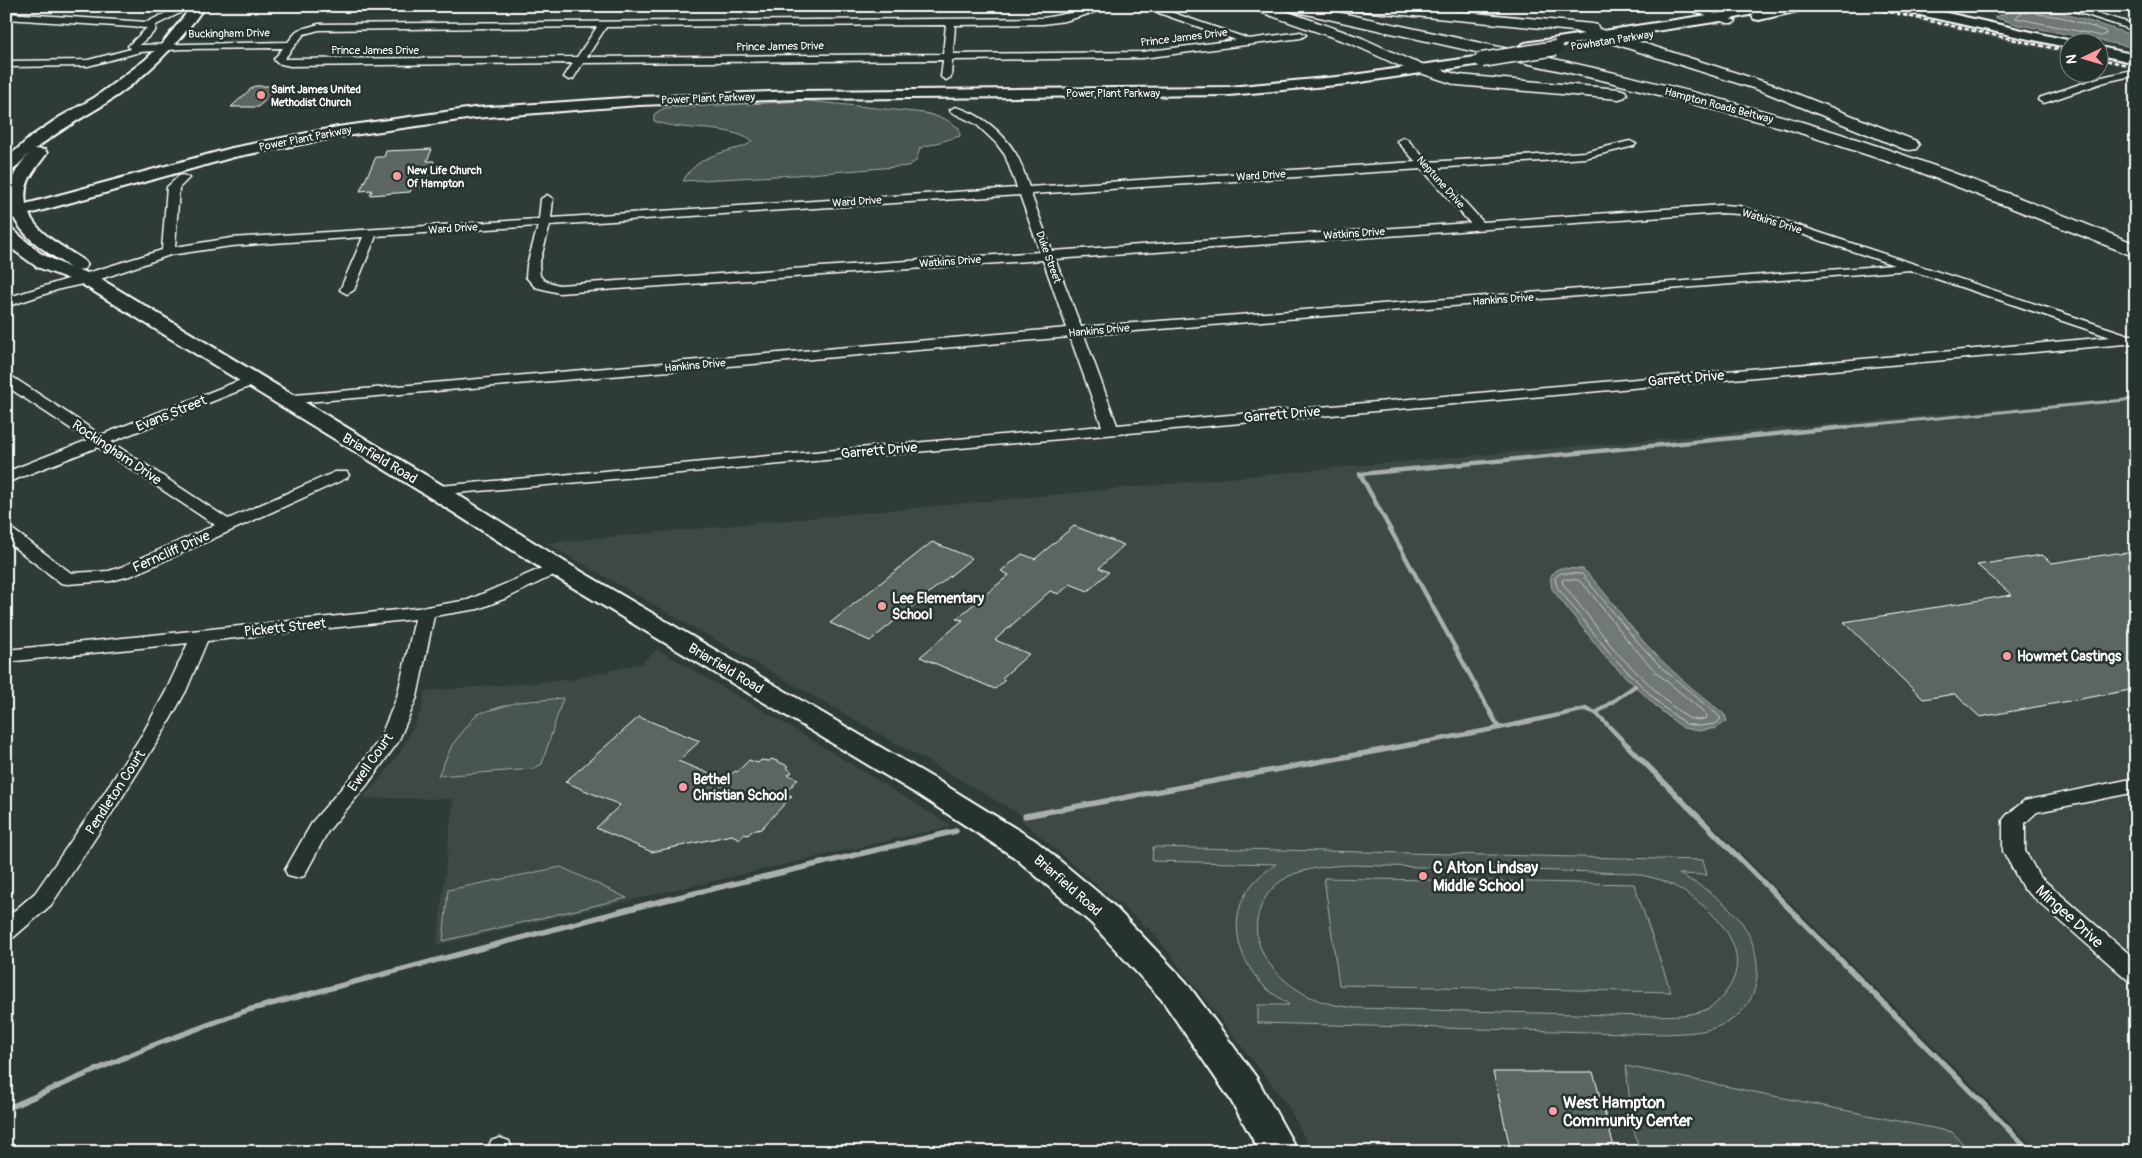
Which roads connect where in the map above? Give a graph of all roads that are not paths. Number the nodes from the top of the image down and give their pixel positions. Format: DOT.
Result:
graph roads {
  1 [pos="180,6"];
  2 [pos="199,6"];
  3 [pos="1110,6"];
  4 [pos="1143,6"];
  5 [pos="1257,6"];
  6 [pos="1288,6"];
  7 [pos="1320,6"];
  8 [pos="1354,6"];
  9 [pos="1683,6"];
  10 [pos="1774,6"];
  11 [pos="1802,6"];
  12 [pos="1897,6"];
  13 [pos="2063,6"];
  14 [pos="6,16"];
  15 [pos="1726,19"];
  16 [pos="951,22"];
  17 [pos="150,24"];
  18 [pos="603,25"];
  19 [pos="1574,26"];
  20 [pos="2136,28"];
  21 [pos="1301,35"];
  22 [pos="1617,35"];
  23 [pos="1250,42"];
  24 [pos="1649,42"];
  25 [pos="2060,42"];
  26 [pos="291,44"];
  27 [pos="167,47"];
  28 [pos="140,49"];
  29 [pos="2110,53"];
  30 [pos="948,57"];
  31 [pos="2136,59"];
  32 [pos="580,60"];
  33 [pos="6,64"];
  34 [pos="1414,67"];
  35 [pos="2136,72"];
  36 [pos="569,77"];
  37 [pos="946,77"];
  38 [pos="2043,100"];
  39 [pos="100,101"];
  40 [pos="955,110"];
  41 [pos="1843,140"];
  42 [pos="1404,141"];
  43 [pos="1630,144"];
  44 [pos="1426,164"];
  45 [pos="6,168"];
  46 [pos="183,178"];
  47 [pos="1024,190"];
  48 [pos="547,199"];
  49 [pos="2047,203"];
  50 [pos="12,208"];
  51 [pos="545,222"];
  52 [pos="1478,224"];
  53 [pos="6,233"];
  54 [pos="371,233"];
  55 [pos="2136,239"];
  56 [pos="168,252"];
  57 [pos="2136,252"];
  58 [pos="1048,254"];
  59 [pos="1915,267"];
  60 [pos="87,279"];
  61 [pos="346,290"];
  62 [pos="6,303"];
  63 [pos="6,309"];
  64 [pos="1075,332"];
  65 [pos="2133,339"];
  66 [pos="6,379"];
  67 [pos="251,381"];
  68 [pos="283,400"];
  69 [pos="1111,429"];
  70 [pos="102,441"];
  71 [pos="340,475"];
  72 [pos="6,478"];
  73 [pos="434,490"];
  74 [pos="227,526"];
  75 [pos="6,533"];
  76 [pos="556,567"];
  77 [pos="426,612"];
  78 [pos="200,636"];
  79 [pos="6,656"];
  80 [pos="2136,785"];
  81 [pos="296,870"];
  82 [pos="6,931"];
  83 [pos="2136,974"];
  84 [pos="1280,1152"];
  1 -- 17 [label="street"];
  2 -- 27 [label="main road"];
  3 -- 16 [label="street"];
  4 -- 23 [label="street"];
  5 -- 34 [label="highway"];
  6 -- 41 [label="highway, Hampton Roads Beltway"];
  7 -- 49 [label="highway, Hampton Roads Beltway"];
  8 -- 19 [label="highway"];
  9 -- 15 [label="street"];
  10 -- 15 [label="main road, Powhatan Parkway"];
  11 -- 15 [label="main road, Powhatan Parkway"];
  12 -- 25 [label="main road"];
  13 -- 20 [label="street"];
  14 -- 17 [label="street"];
  15 -- 22 [label="main road, Powhatan Parkway"];
  15 -- 24 [label="main road, Powhatan Parkway"];
  16 -- 18 [label="street"];
  16 -- 30 [label="street"];
  17 -- 28 [label="street"];
  18 -- 26 [label="street"];
  18 -- 32 [label="street"];
  19 -- 22 [label="highway"];
  19 -- 22 [label="highway"];
  21 -- 23 [label="street, Prince James Drive"];
  22 -- 24 [label="highway"];
  22 -- 34 [label="main road, Powhatan Parkway"];
  22 -- 34 [label="main road, Powhatan Parkway, bridge"];
  23 -- 30 [label="street, Prince James Drive"];
  24 -- 49 [label="highway"];
  26 -- 27 [label="street, Buckingham Drive"];
  26 -- 32 [label="street, Prince James Drive"];
  27 -- 28 [label="street, Buckingham Drive"];
  27 -- 39 [label="main road"];
  28 -- 33 [label="street, Buckingham Drive"];
  29 -- 31 [label="main road"];
  30 -- 32 [label="street, Prince James Drive"];
  30 -- 37 [label="street"];
  32 -- 36 [label="street"];
  34 -- 41 [label="highway"];
  34 -- 50 [label="main road, Power Plant Parkway"];
  35 -- 38 [label="street"];
  39 -- 45 [label="main road"];
  39 -- 50 [label="main road"];
  40 -- 47 [label="street, Duke Street"];
  41 -- 57 [label="highway, Hampton Roads Beltway"];
  42 -- 44 [label="street, Neptune Drive"];
  43 -- 44 [label="street, Ward Drive"];
  44 -- 47 [label="street, Ward Drive"];
  44 -- 52 [label="street, Neptune Drive"];
  46 -- 56 [label="street"];
  47 -- 51 [label="street, Ward Drive"];
  47 -- 58 [label="street, Duke Street"];
  48 -- 51 [label="street"];
  49 -- 55 [label="highway, Hampton Roads Beltway"];
  50 -- 60 [label="main road, Briarfield Road"];
  51 -- 54 [label="street, Ward Drive"];
  51 -- 58 [label="street, Watkins Drive"];
  52 -- 58 [label="street, Watkins Drive"];
  52 -- 59 [label="street, Watkins Drive"];
  53 -- 60 [label="main road, Briarfield Road"];
  54 -- 56 [label="street, Ward Drive"];
  54 -- 61 [label="street"];
  56 -- 60 [label="street, Ward Drive"];
  58 -- 64 [label="street, Duke Street"];
  59 -- 64 [label="street, Hankins Drive"];
  59 -- 65 [label="street, Watkins Drive"];
  60 -- 62 [label="street"];
  60 -- 63 [label="street"];
  60 -- 67 [label="main road, Briarfield Road"];
  64 -- 68 [label="street, Hankins Drive"];
  64 -- 69 [label="street, Duke Street"];
  65 -- 69 [label="street, Garrett Drive"];
  66 -- 70 [label="street, Rockingham Drive"];
  67 -- 68 [label="main road, Briarfield Road"];
  67 -- 70 [label="street, Evans Street"];
  68 -- 73 [label="main road, Briarfield Road"];
  69 -- 73 [label="street, Garrett Drive"];
  70 -- 72 [label="street, Evans Street"];
  70 -- 74 [label="street, Rockingham Drive"];
  71 -- 74 [label="street, Ferncliff Drive"];
  73 -- 76 [label="main road, Briarfield Road"];
  74 -- 75 [label="street, Ferncliff Drive"];
  76 -- 77 [label="street, Pickett Street"];
  76 -- 84 [label="main road, Briarfield Road"];
  77 -- 78 [label="street, Pickett Street"];
  77 -- 81 [label="street, Ewell Court"];
  78 -- 79 [label="street, Pickett Street"];
  78 -- 82 [label="street, Pendleton Court"];
  80 -- 83 [label="street, Mingee Drive"];
}
